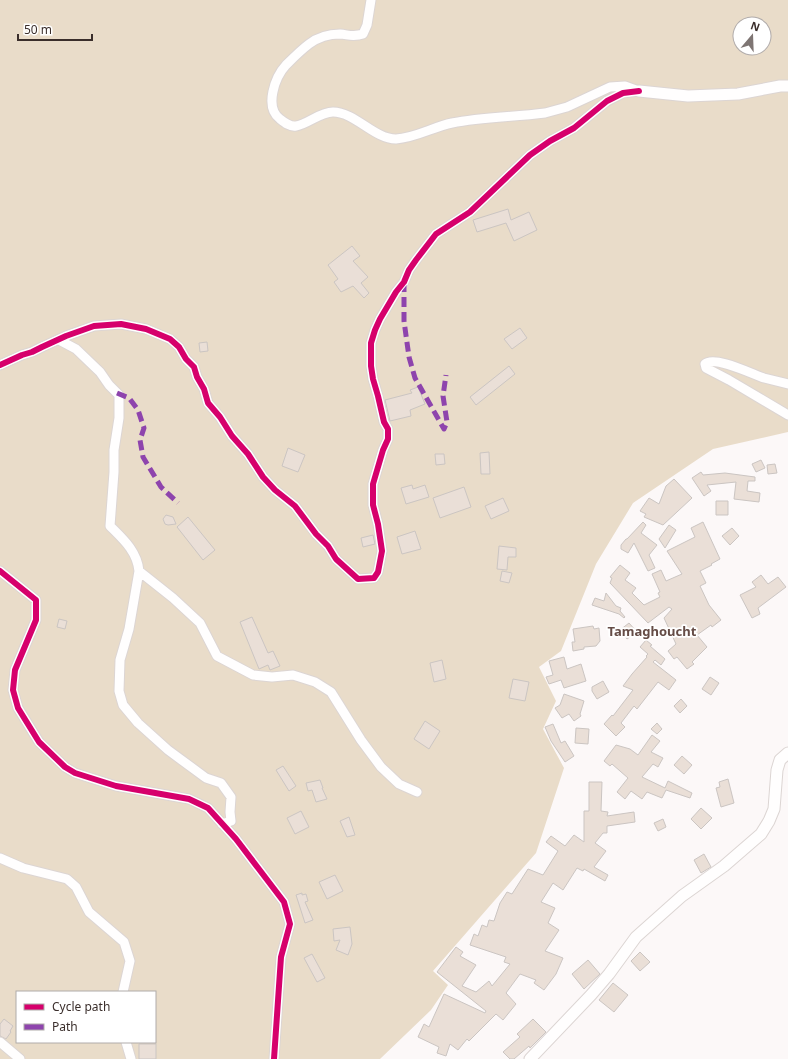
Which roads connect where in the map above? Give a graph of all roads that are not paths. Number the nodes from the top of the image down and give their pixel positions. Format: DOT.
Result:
graph roads {
  1 [pos="371,0"];
  2 [pos="788,86"];
  3 [pos="639,91"];
  4 [pos="59,340"];
  5 [pos="0,365"];
  6 [pos="788,384"];
  7 [pos="788,415"];
  8 [pos="0,571"];
  9 [pos="139,571"];
  10 [pos="788,753"];
  11 [pos="417,792"];
  12 [pos="222,824"];
  13 [pos="0,858"];
  14 [pos="123,991"];
  15 [pos="0,1042"];
  16 [pos="126,1043"];
  17 [pos="20,1059"];
  18 [pos="131,1059"];
  19 [pos="274,1059"];
  20 [pos="530,1059"];
  1 -- 3 [label="street"];
  2 -- 3 [label="street"];
  3 -- 4 [label="street"];
  4 -- 5 [label="street"];
  4 -- 9 [label="street"];
  6 -- 7 [label="street"];
  8 -- 12 [label="street"];
  9 -- 11 [label="street"];
  9 -- 12 [label="street"];
  10 -- 20 [label="street"];
  12 -- 19 [label="street"];
  13 -- 14 [label="street"];
  15 -- 17 [label="street"];
  16 -- 18 [label="street"];
}
